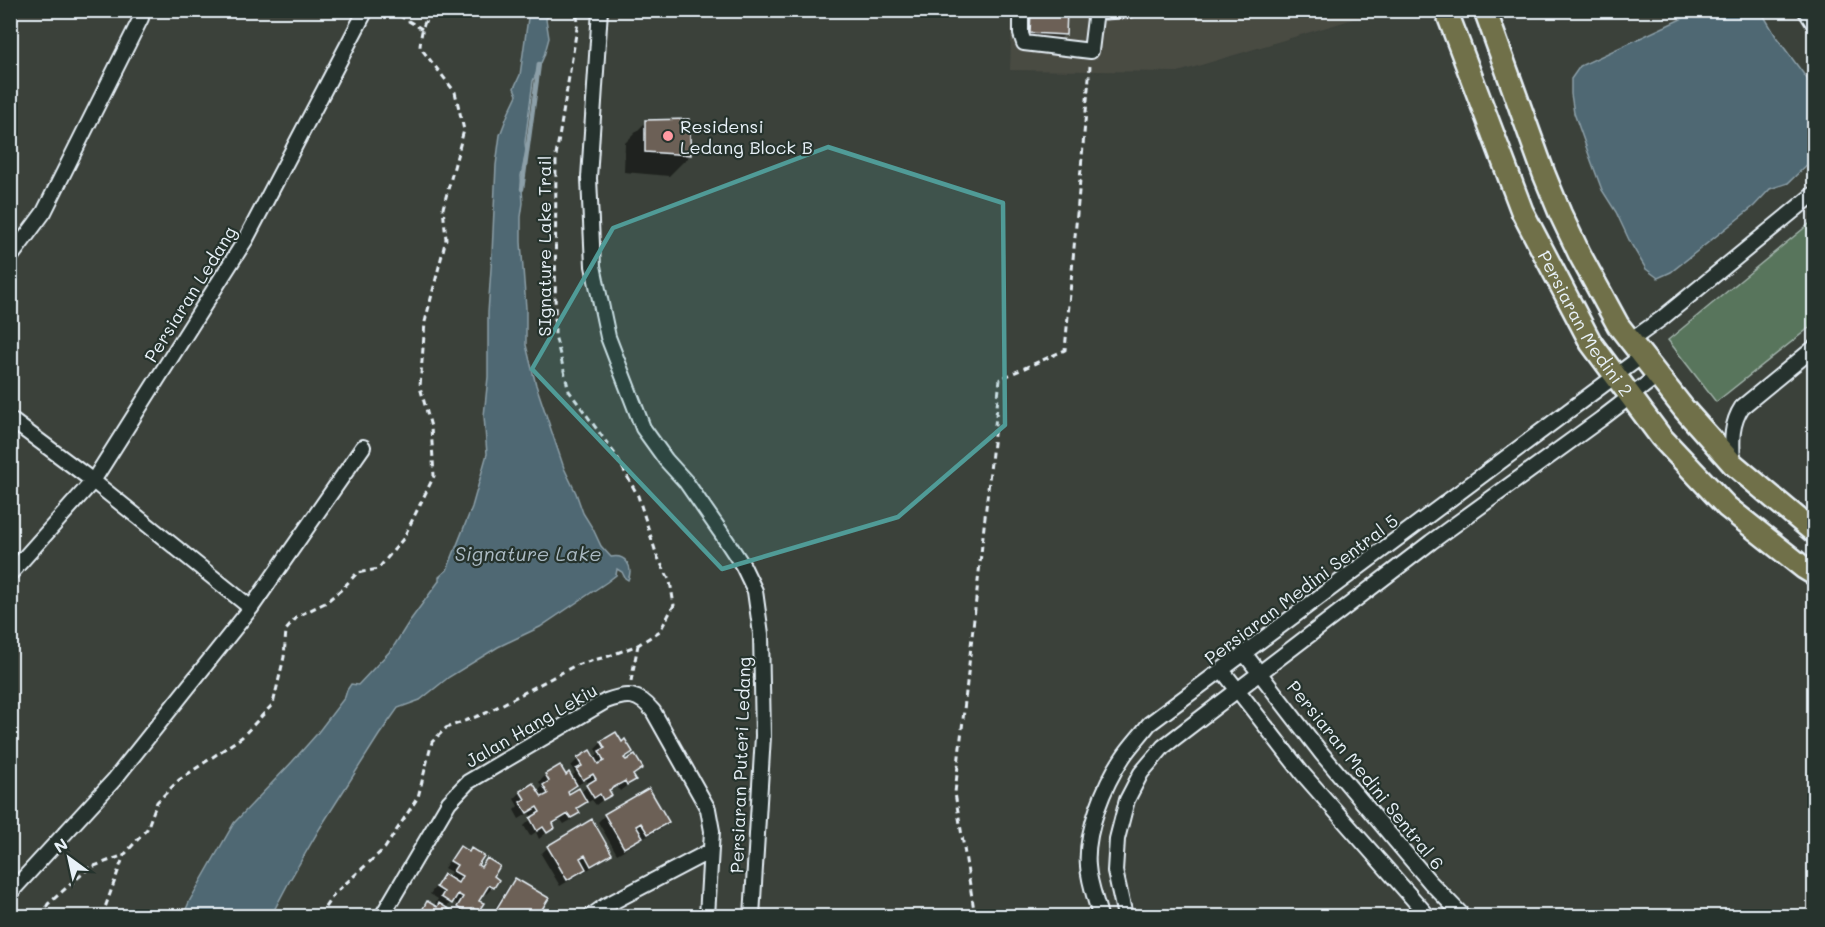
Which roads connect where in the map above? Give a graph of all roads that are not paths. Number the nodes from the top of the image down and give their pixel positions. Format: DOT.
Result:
graph roads {
  1 [pos="600,10"];
  2 [pos="1021,10"];
  3 [pos="1129,10"];
  4 [pos="1446,10"];
  5 [pos="1485,10"];
  6 [pos="1805,10"];
  7 [pos="1096,11"];
  8 [pos="361,12"];
  9 [pos="141,18"];
  10 [pos="1815,24"];
  11 [pos="1815,194"];
  12 [pos="10,258"];
  13 [pos="1636,348"];
  14 [pos="1815,348"];
  15 [pos="1616,376"];
  16 [pos="1657,376"];
  17 [pos="1631,397"];
  18 [pos="10,419"];
  19 [pos="363,447"];
  20 [pos="1733,464"];
  21 [pos="93,481"];
  22 [pos="1815,532"];
  23 [pos="10,574"];
  24 [pos="1815,574"];
  25 [pos="250,608"];
  26 [pos="1245,653"];
  27 [pos="1222,670"];
  28 [pos="1260,673"];
  29 [pos="1237,690"];
  30 [pos="710,851"];
  31 [pos="10,892"];
  32 [pos="382,916"];
  33 [pos="591,916"];
  34 [pos="707,916"];
  35 [pos="753,916"];
  36 [pos="1100,916"];
  37 [pos="1125,916"];
  38 [pos="1428,916"];
  39 [pos="1463,916"];
  1 -- 35 [label="street, Persiaran Puteri Ledang"];
  2 -- 7 [label="street"];
  3 -- 7 [label="street"];
  4 -- 15 [label="main road, Persiaran Medini 2"];
  5 -- 13 [label="main road, Persiaran Medini 2"];
  6 -- 10 [label="street"];
  8 -- 21 [label="street, Persiaran Ledang"];
  9 -- 12 [label="street"];
  11 -- 13 [label="street, Persiaran Medini Sentral 5"];
  13 -- 15 [label="street, Persiaran Medini Sentral 5"];
  13 -- 16 [label="main road, Persiaran Medini 2"];
  14 -- 20 [label="street"];
  15 -- 17 [label="main road, Persiaran Medini 2"];
  15 -- 26 [label="street, Persiaran Medini Sentral 5"];
  16 -- 17 [label="street"];
  16 -- 20 [label="main road, Persiaran Medini 2"];
  17 -- 24 [label="main road, Persiaran Medini 2"];
  17 -- 28 [label="street"];
  18 -- 21 [label="street"];
  19 -- 25 [label="street"];
  20 -- 22 [label="main road, Persiaran Medini 2"];
  21 -- 23 [label="street, Persiaran Ledang"];
  21 -- 25 [label="street"];
  25 -- 31 [label="street"];
  26 -- 27 [label="street, Persiaran Medini Sentral 5"];
  26 -- 28 [label="street, Persiaran Medini Sentral 6"];
  27 -- 29 [label="street"];
  27 -- 36 [label="street, Persiaran Medini Sentral 5"];
  28 -- 29 [label="street"];
  28 -- 39 [label="street, Persiaran Medini Sentral 6"];
  29 -- 37 [label="street"];
  29 -- 38 [label="street"];
  30 -- 32 [label="street, Jalan Hang Lekiu"];
  30 -- 33 [label="street"];
  30 -- 34 [label="street, Jalan Hang Lekiu"];
}
